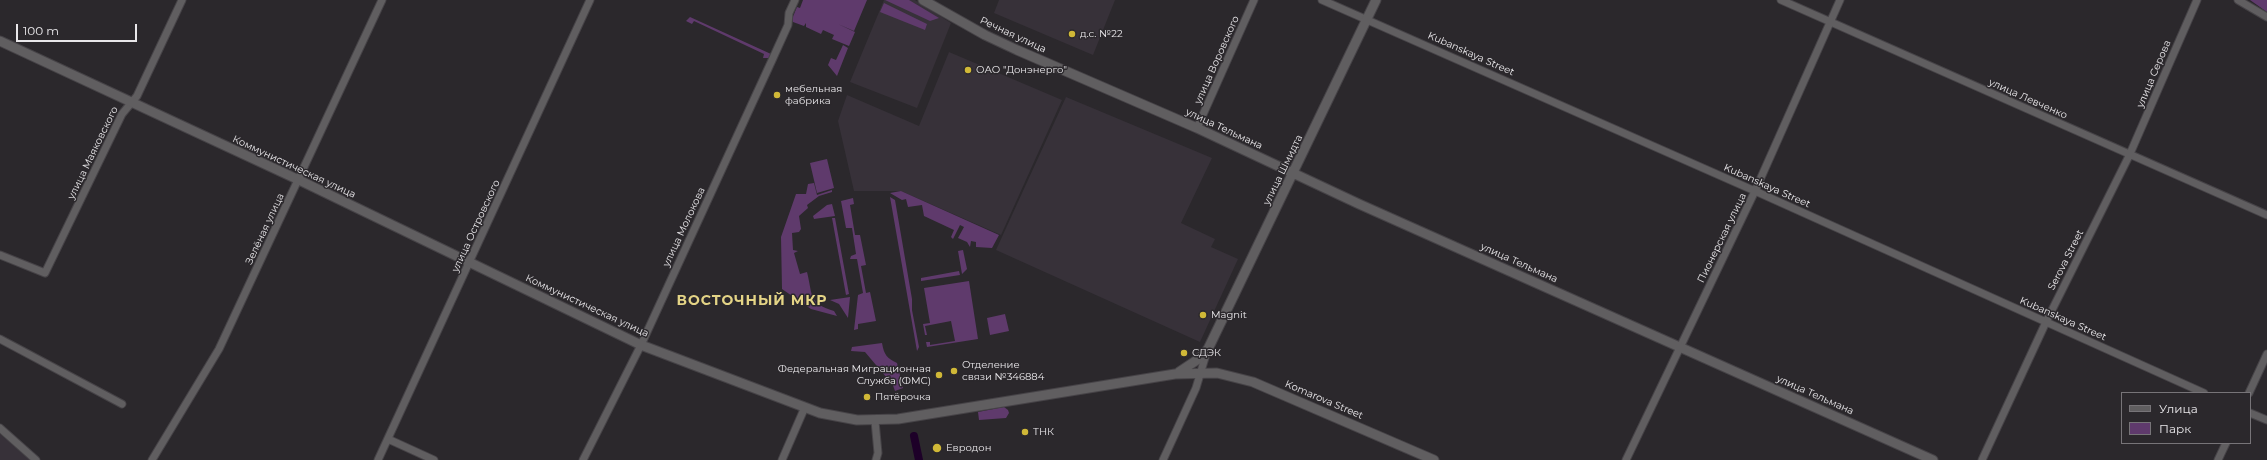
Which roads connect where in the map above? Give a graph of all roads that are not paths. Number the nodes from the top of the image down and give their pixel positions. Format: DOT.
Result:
graph roads {
  1 [pos="182,0"];
  2 [pos="382,0"];
  3 [pos="590,0"];
  4 [pos="795,0"];
  5 [pos="923,0"];
  6 [pos="1254,0"];
  7 [pos="1322,0"];
  8 [pos="1376,0"];
  9 [pos="1781,0"];
  10 [pos="1840,0"];
  11 [pos="2197,0"];
  12 [pos="2238,0"];
  13 [pos="2267,17"];
  14 [pos="1368,19"];
  15 [pos="1831,22"];
  16 [pos="0,41"];
  17 [pos="1097,84"];
  18 [pos="130,103"];
  19 [pos="1197,128"];
  20 [pos="2129,156"];
  21 [pos="1294,173"];
  22 [pos="299,180"];
  23 [pos="1755,192"];
  24 [pos="2267,216"];
  25 [pos="0,255"];
  26 [pos="470,263"];
  27 [pos="2046,322"];
  28 [pos="0,339"];
  29 [pos="641,345"];
  30 [pos="1681,347"];
  31 [pos="1208,349"];
  32 [pos="2267,354"];
  33 [pos="1202,372"];
  34 [pos="1176,374"];
  35 [pos="2202,392"];
  36 [pos="2249,392"];
  37 [pos="122,404"];
  38 [pos="805,407"];
  39 [pos="2251,413"];
  40 [pos="2267,420"];
  41 [pos="874,421"];
  42 [pos="0,428"];
  43 [pos="388,439"];
  44 [pos="2226,444"];
  45 [pos="36,460"];
  46 [pos="152,460"];
  47 [pos="378,460"];
  48 [pos="434,460"];
  49 [pos="583,460"];
  50 [pos="782,460"];
  51 [pos="876,460"];
  52 [pos="1163,460"];
  53 [pos="1434,460"];
  54 [pos="1626,460"];
  55 [pos="1934,460"];
  56 [pos="1982,460"];
  57 [pos="2218,460"];
  1 -- 18 [label="street, улица Маяковского"];
  2 -- 22 [label="street, Зелёная улица"];
  3 -- 26 [label="street, улица Островского"];
  4 -- 29 [label="street, улица Молокова"];
  5 -- 17 [label="street, Речная улица"];
  6 -- 19 [label="street, улица Воровского"];
  7 -- 14 [label="street, Kubanskaya Street"];
  8 -- 14 [label="street, улица Шмидта"];
  9 -- 15 [label="street, улица Левченко"];
  10 -- 15 [label="street, Пионерская улица"];
  11 -- 20 [label="street, улица Серова"];
  12 -- 13 [label="street"];
  14 -- 21 [label="street, улица Шмидта"];
  14 -- 23 [label="street, Kubanskaya Street"];
  15 -- 20 [label="street, улица Левченко"];
  15 -- 23 [label="street, Пионерская улица"];
  16 -- 18 [label="street, Коммунистическая улица"];
  17 -- 19 [label="street, улица Тельмана"];
  18 -- 22 [label="street, Коммунистическая улица"];
  18 -- 25 [label="street, улица Маяковского"];
  19 -- 21 [label="street, улица Тельмана"];
  20 -- 24 [label="street, улица Левченко"];
  20 -- 27 [label="street, Serova Street"];
  21 -- 30 [label="street, улица Тельмана"];
  21 -- 31 [label="street, улица Шмидта"];
  22 -- 26 [label="street, Коммунистическая улица"];
  22 -- 46 [label="street, Зелёная улица"];
  23 -- 27 [label="street, Kubanskaya Street"];
  23 -- 30 [label="street, Пионерская улица"];
  26 -- 29 [label="street, Коммунистическая улица"];
  26 -- 43 [label="street, улица Островского"];
  27 -- 35 [label="street, Kubanskaya Street"];
  27 -- 56 [label="street, Serova Street"];
  28 -- 37 [label="street"];
  29 -- 38 [label="street, Коммунистическая улица"];
  29 -- 49 [label="street, улица Молокова"];
  30 -- 54 [label="street, Пионерская улица"];
  30 -- 55 [label="street, улица Тельмана"];
  31 -- 33 [label="street, улица Шмидта"];
  31 -- 34 [label="street, улица Шмидта"];
  32 -- 36 [label="street"];
  33 -- 34 [label="street, Коммунистическая улица"];
  33 -- 52 [label="street, улица Шмидта"];
  33 -- 53 [label="street, Komarova Street"];
  34 -- 41 [label="street, Коммунистическая улица"];
  38 -- 41 [label="street, Коммунистическая улица"];
  38 -- 50 [label="street"];
  39 -- 40 [label="street"];
  41 -- 51 [label="street"];
  42 -- 45 [label="street"];
  43 -- 47 [label="street, улица Островского"];
  43 -- 48 [label="street"];
  44 -- 57 [label="street"];
}
